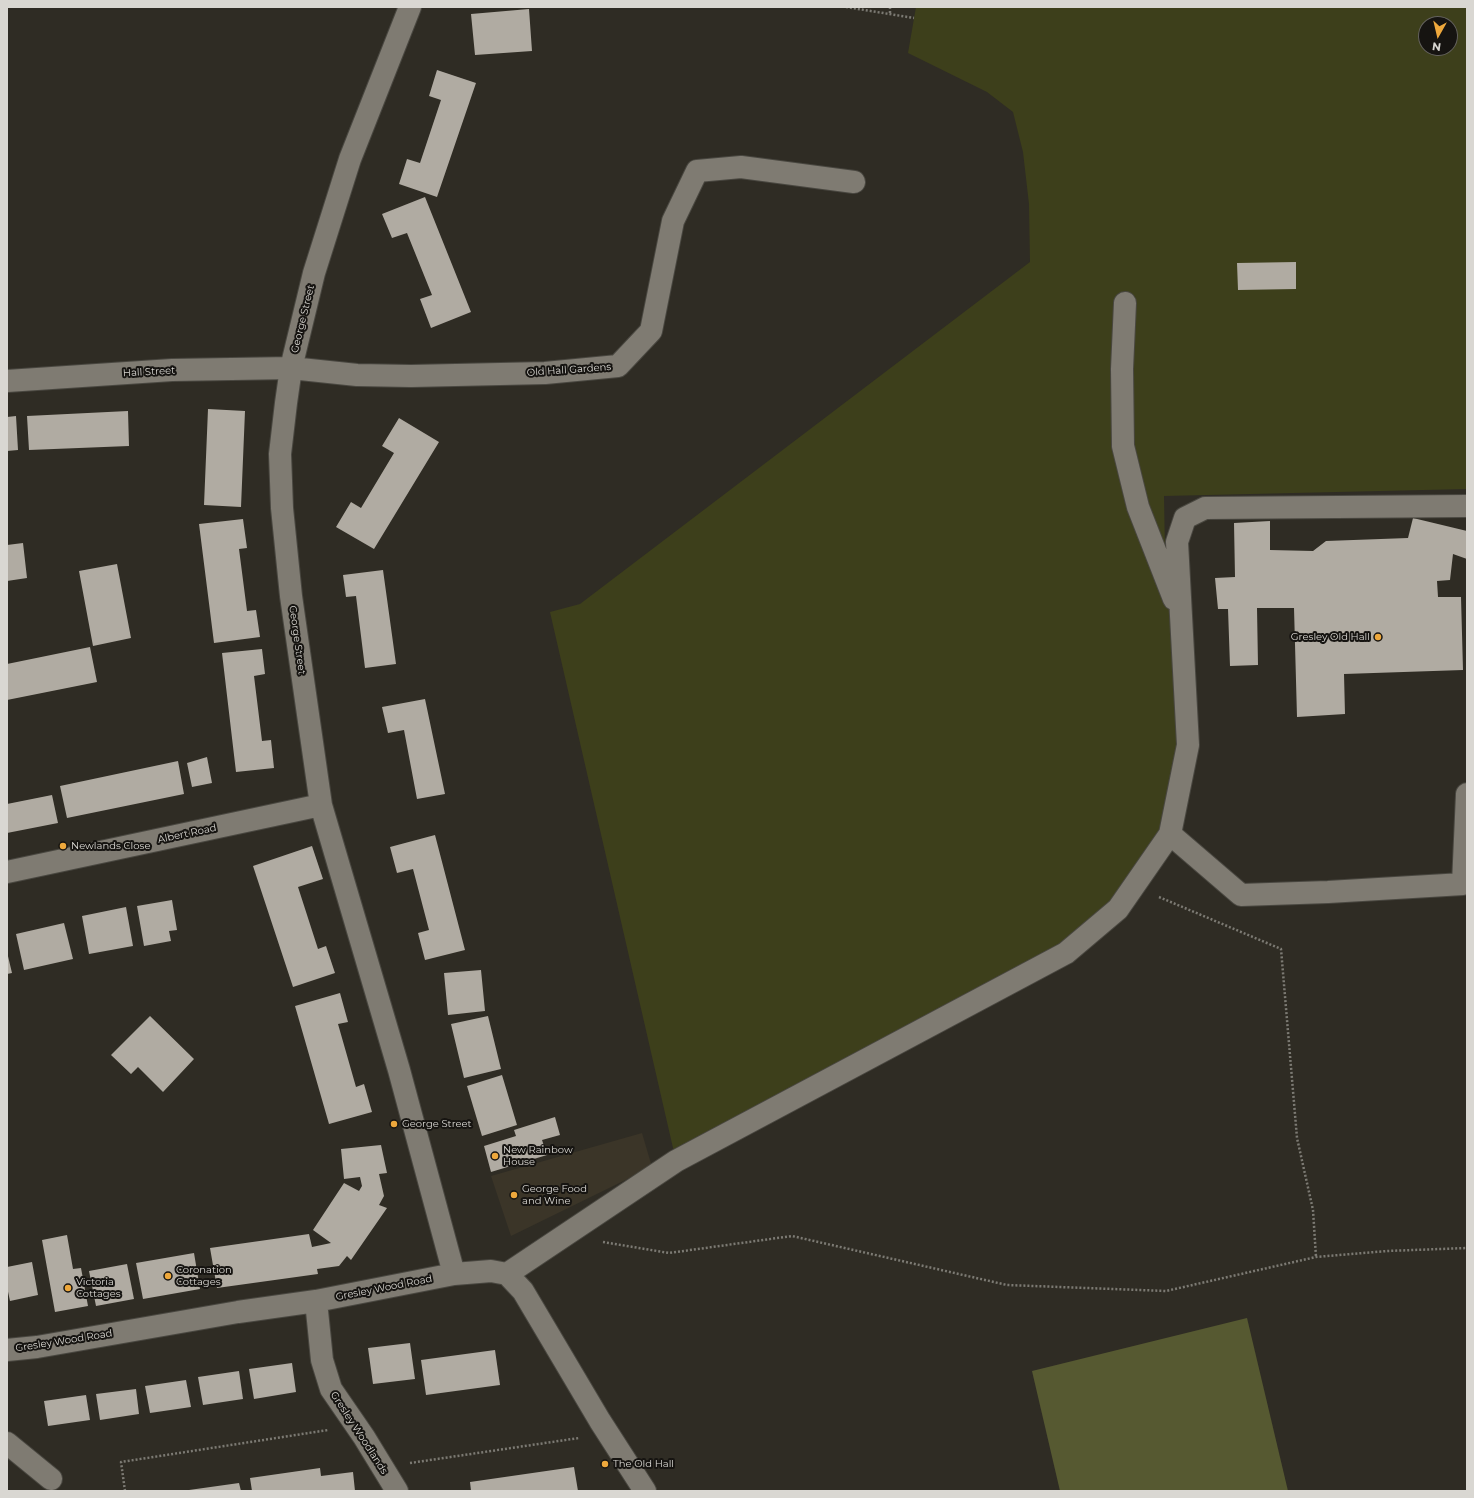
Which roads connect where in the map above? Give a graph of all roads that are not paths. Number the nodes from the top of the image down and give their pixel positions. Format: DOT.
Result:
graph roads {
  1 [pos="410,7"];
  2 [pos="854,182"];
  3 [pos="1125,303"];
  4 [pos="291,368"];
  5 [pos="7,381"];
  6 [pos="1467,506"];
  7 [pos="1181,616"];
  8 [pos="1467,794"];
  9 [pos="321,805"];
  10 [pos="1170,834"];
  11 [pos="7,872"];
  12 [pos="454,1274"];
  13 [pos="507,1274"];
  14 [pos="316,1301"];
  15 [pos="7,1350"];
  16 [pos="7,1443"];
  17 [pos="51,1479"];
  18 [pos="397,1491"];
  19 [pos="645,1491"];
  1 -- 4 [label="street, George Street"];
  2 -- 4 [label="street, Old Hall Gardens"];
  3 -- 7 [label="street"];
  4 -- 5 [label="street, Hall Street"];
  4 -- 9 [label="street, George Street"];
  6 -- 7 [label="street"];
  7 -- 10 [label="street"];
  8 -- 10 [label="street"];
  9 -- 11 [label="street, Albert Road"];
  9 -- 12 [label="street, George Street"];
  10 -- 13 [label="street"];
  12 -- 13 [label="street, Gresley Wood Road"];
  12 -- 14 [label="street, Gresley Wood Road"];
  13 -- 19 [label="street"];
  14 -- 15 [label="street, Gresley Wood Road"];
  14 -- 18 [label="street, Gresley Woodlands"];
  16 -- 17 [label="street"];
}
